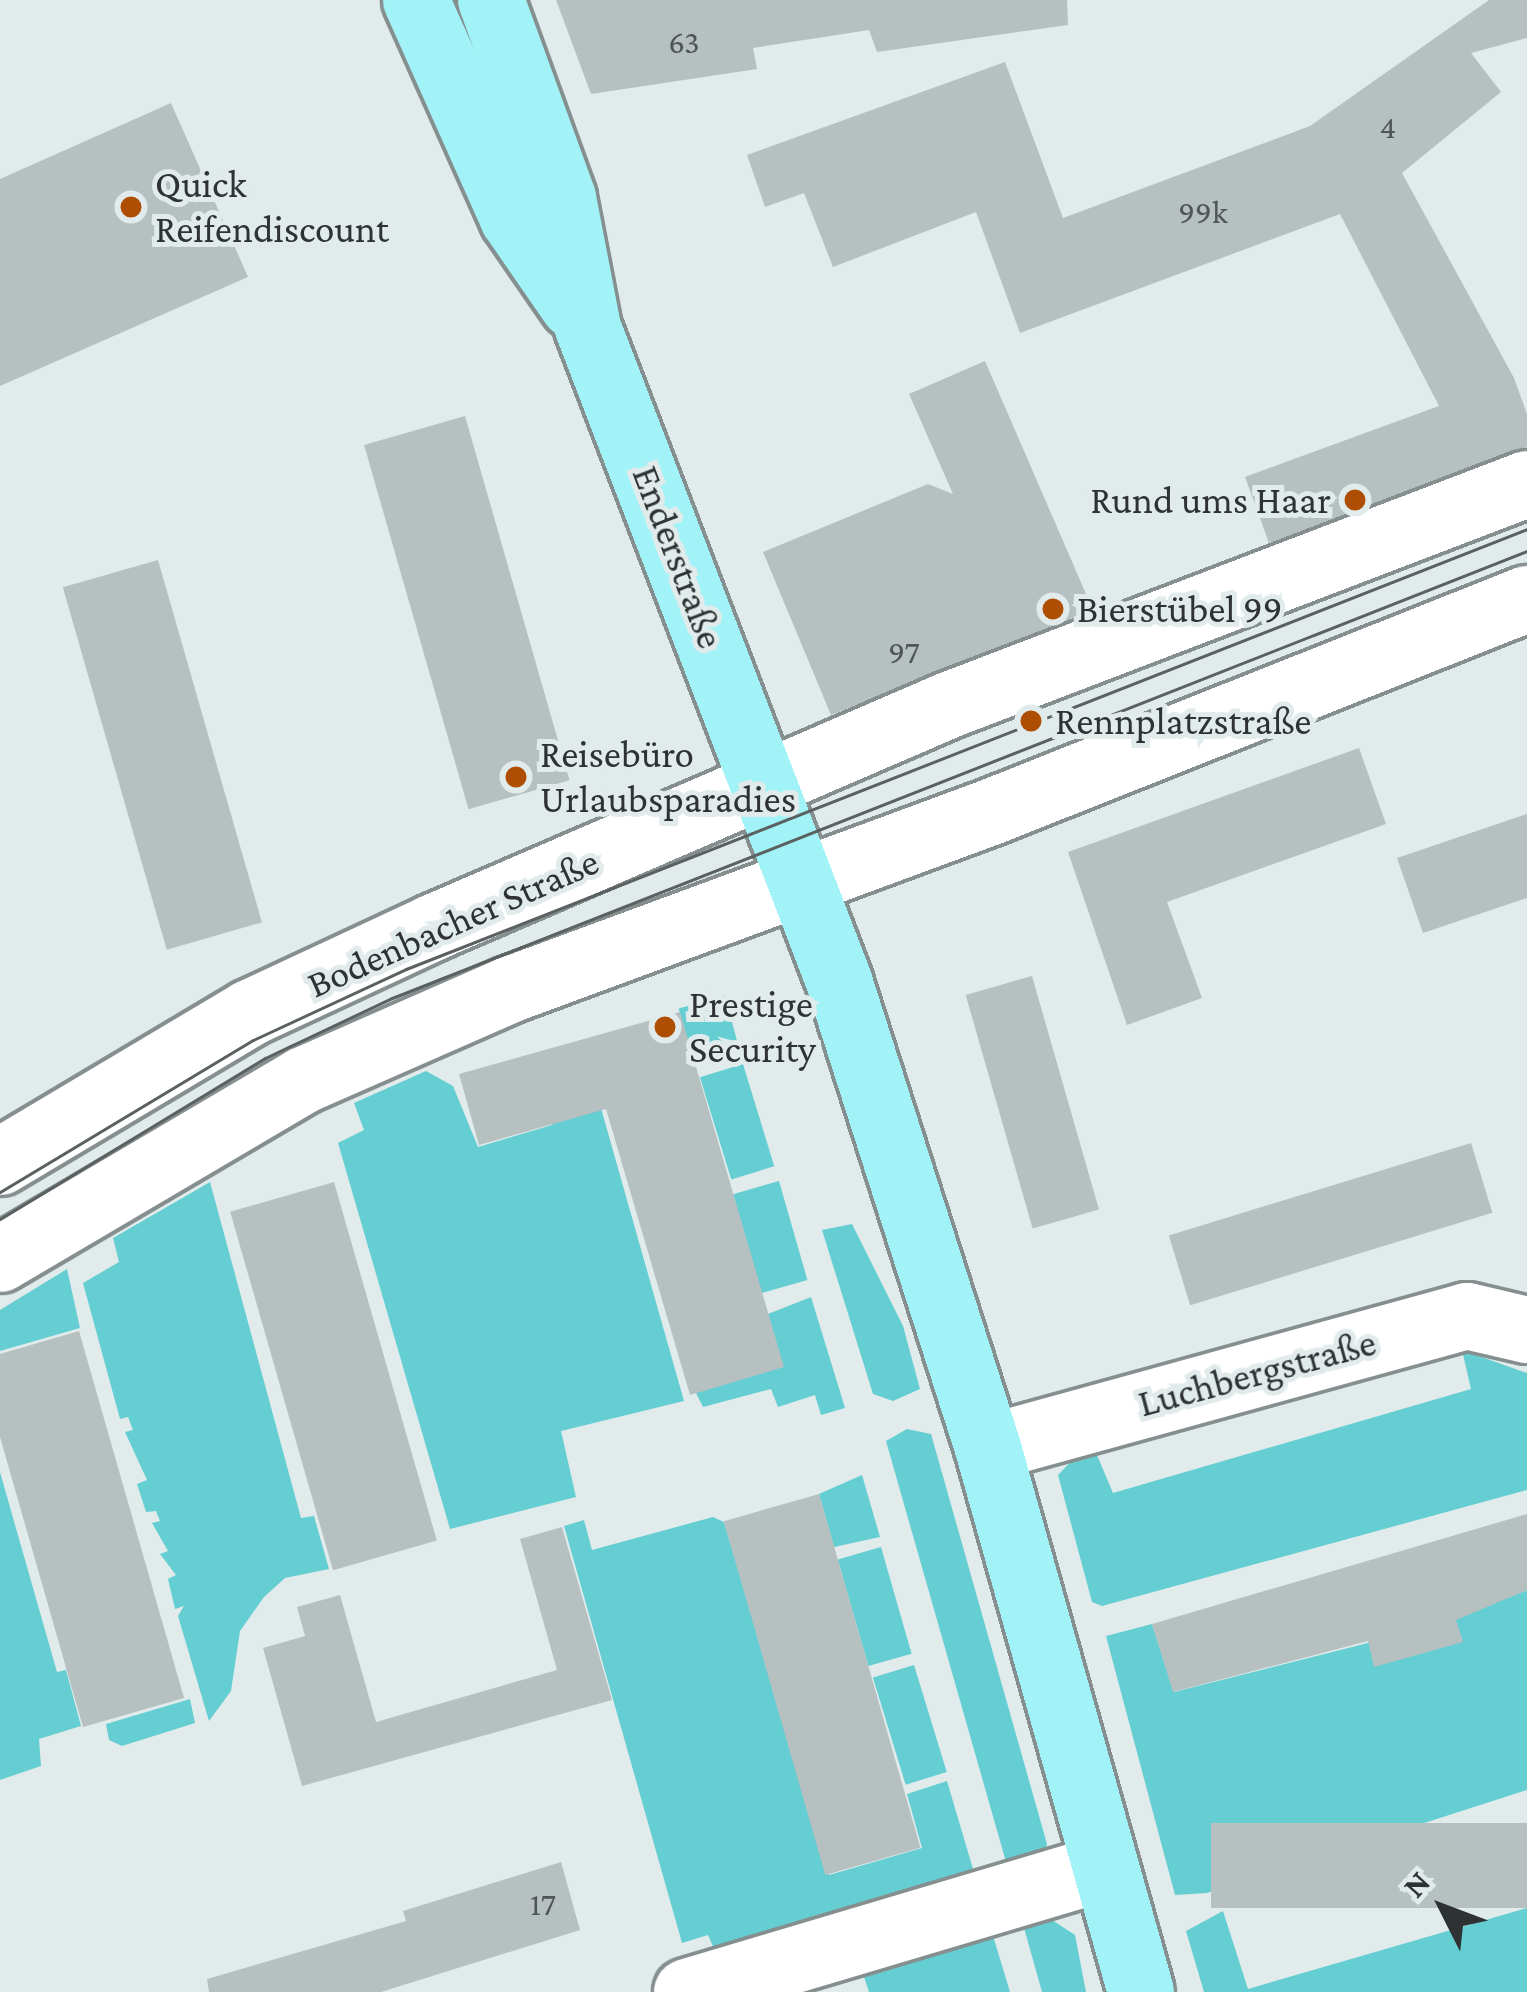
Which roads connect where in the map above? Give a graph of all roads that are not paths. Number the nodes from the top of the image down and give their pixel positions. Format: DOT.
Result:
graph roads {
  1 [pos="416,0"];
  2 [pos="491,0"];
  3 [pos="588,328"];
  4 [pos="1527,484"];
  5 [pos="1527,599"];
  6 [pos="767,786"];
  7 [pos="803,879"];
  8 [pos="0,1162"];
  9 [pos="0,1259"];
  10 [pos="1527,1330"];
  11 [pos="988,1448"];
  12 [pos="1106,1867"];
  13 [pos="687,1992"];
  14 [pos="1142,1992"];
  1 -- 3 [label="main road, Enderstraße"];
  2 -- 3 [label="main road, Enderstraße"];
  3 -- 6 [label="main road, Enderstraße"];
  4 -- 6 [label="street, Bodenbacher Straße"];
  5 -- 7 [label="street"];
  6 -- 7 [label="main road"];
  6 -- 8 [label="street, Bodenbacher Straße"];
  7 -- 9 [label="street"];
  7 -- 11 [label="main road"];
  10 -- 11 [label="street, Luchbergstraße"];
  11 -- 12 [label="main road"];
  12 -- 13 [label="street"];
  12 -- 14 [label="main road"];
}
